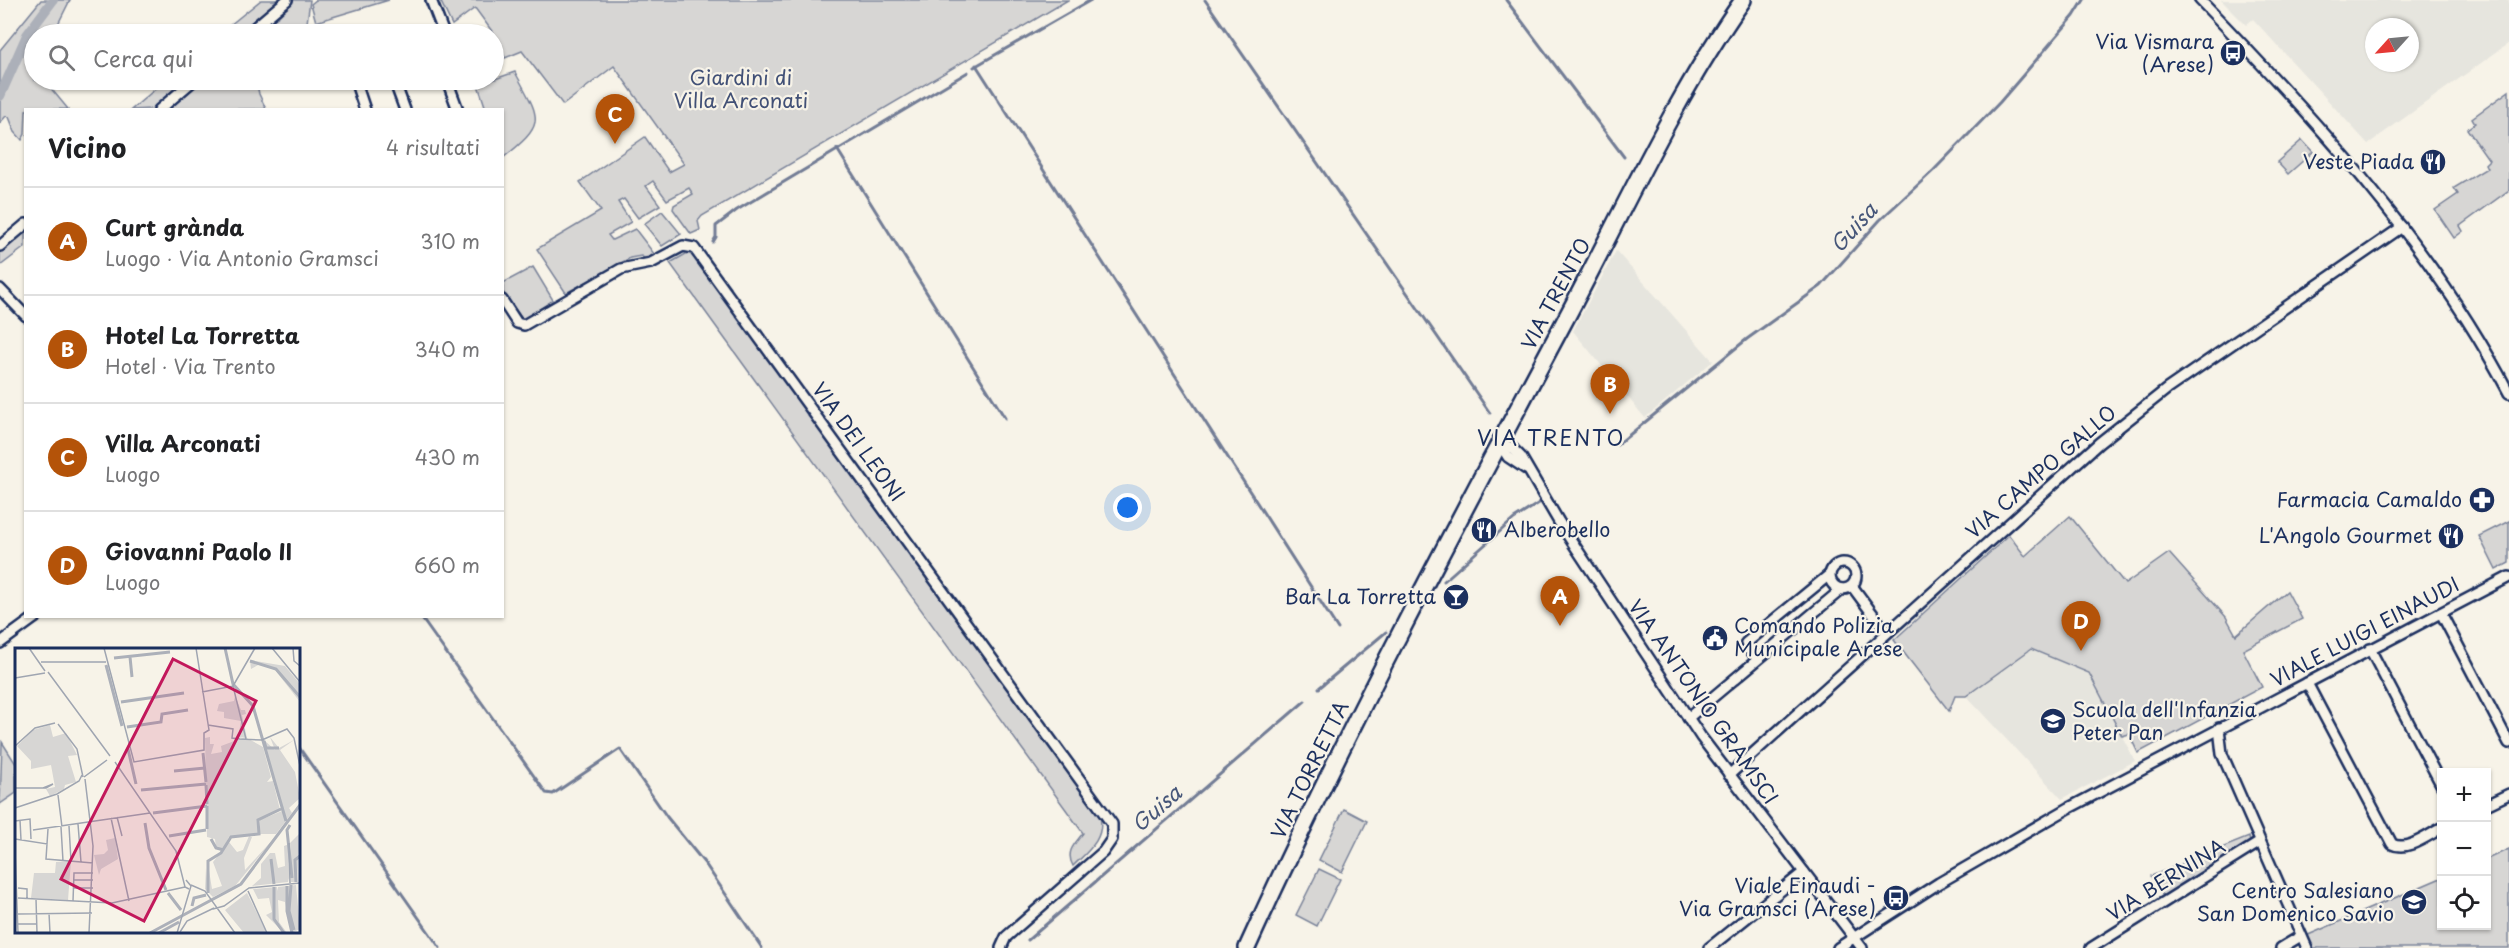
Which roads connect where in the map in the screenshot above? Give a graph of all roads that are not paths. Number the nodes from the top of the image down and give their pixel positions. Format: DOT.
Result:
graph roads {
  1 [pos="287,0"];
  2 [pos="431,0"];
  3 [pos="1743,0"];
  4 [pos="2200,0"];
  5 [pos="259,24"];
  6 [pos="440,24"];
  7 [pos="182,90"];
  8 [pos="358,90"];
  9 [pos="398,90"];
  10 [pos="451,90"];
  11 [pos="161,108"];
  12 [pos="364,108"];
  13 [pos="404,108"];
  14 [pos="457,108"];
  15 [pos="24,226"];
  16 [pos="2402,227"];
  17 [pos="0,246"];
  18 [pos="0,289"];
  19 [pos="504,303"];
  20 [pos="24,314"];
  21 [pos="2509,393"];
  22 [pos="1499,443"];
  23 [pos="1829,575"];
  24 [pos="2509,577"];
  25 [pos="1852,586"];
  26 [pos="1842,590"];
  27 [pos="1412,611"];
  28 [pos="2441,613"];
  29 [pos="33,618"];
  30 [pos="1886,632"];
  31 [pos="0,643"];
  32 [pos="2370,650"];
  33 [pos="1757,659"];
  34 [pos="2307,683"];
  35 [pos="1688,718"];
  36 [pos="2219,728"];
  37 [pos="2204,736"];
  38 [pos="2509,743"];
  39 [pos="2222,754"];
  40 [pos="1729,775"];
  41 [pos="2437,777"];
  42 [pos="2509,794"];
  43 [pos="2491,803"];
  44 [pos="2437,830"];
  45 [pos="2260,842"];
  46 [pos="1804,873"];
  47 [pos="1853,936"];
  48 [pos="2301,936"];
  49 [pos="1001,948"];
  50 [pos="1247,948"];
  51 [pos="1709,948"];
  52 [pos="1838,948"];
  53 [pos="1862,948"];
  54 [pos="2091,948"];
  55 [pos="2281,948"];
  56 [pos="2307,948"];
  1 -- 5 [label="street"];
  2 -- 6 [label="street"];
  3 -- 22 [label="main road, VIA TRENTO"];
  4 -- 16 [label="street"];
  7 -- 11 [label="street"];
  8 -- 12 [label="street"];
  9 -- 13 [label="street"];
  10 -- 14 [label="street"];
  15 -- 17 [label="street"];
  16 -- 21 [label="street"];
  16 -- 30 [label="street, VIA CAMPO GALLO"];
  18 -- 20 [label="street"];
  19 -- 49 [label="street, VIA DEI LEONI"];
  22 -- 27 [label="main road, VIA TRENTO"];
  22 -- 35 [label="street, VIA ANTONIO GRAMSCI"];
  23 -- 25 [label="street"];
  23 -- 26 [label="street"];
  23 -- 33 [label="street"];
  24 -- 28 [label="street, VIALE LUIGI EINAUDI"];
  25 -- 26 [label="street"];
  25 -- 30 [label="street"];
  26 -- 33 [label="street"];
  27 -- 50 [label="main road, VIA TORRETTA"];
  28 -- 32 [label="street, VIALE LUIGI EINAUDI"];
  28 -- 38 [label="street"];
  29 -- 31 [label="street"];
  30 -- 40 [label="street, VIA CAMPO GALLO"];
  32 -- 34 [label="street, VIALE LUIGI EINAUDI"];
  32 -- 41 [label="street"];
  33 -- 35 [label="street"];
  34 -- 36 [label="street, VIALE LUIGI EINAUDI"];
  34 -- 44 [label="street"];
  35 -- 40 [label="street, VIA ANTONIO GRAMSCI"];
  36 -- 37 [label="street, VIALE LUIGI EINAUDI"];
  36 -- 39 [label="street"];
  37 -- 39 [label="street"];
  37 -- 47 [label="street, VIALE LUIGI EINAUDI"];
  39 -- 45 [label="street"];
  40 -- 46 [label="street, VIA ANTONIO GRAMSCI"];
  42 -- 43 [label="street"];
  45 -- 48 [label="street"];
  45 -- 54 [label="street, VIA BERNINA"];
  46 -- 47 [label="street, VIA ANTONIO GRAMSCI"];
  46 -- 51 [label="street"];
  47 -- 52 [label="street, VIALE LUIGI EINAUDI"];
  47 -- 53 [label="street, VIA ANTONIO GRAMSCI"];
  48 -- 55 [label="street"];
  48 -- 56 [label="street"];
}
